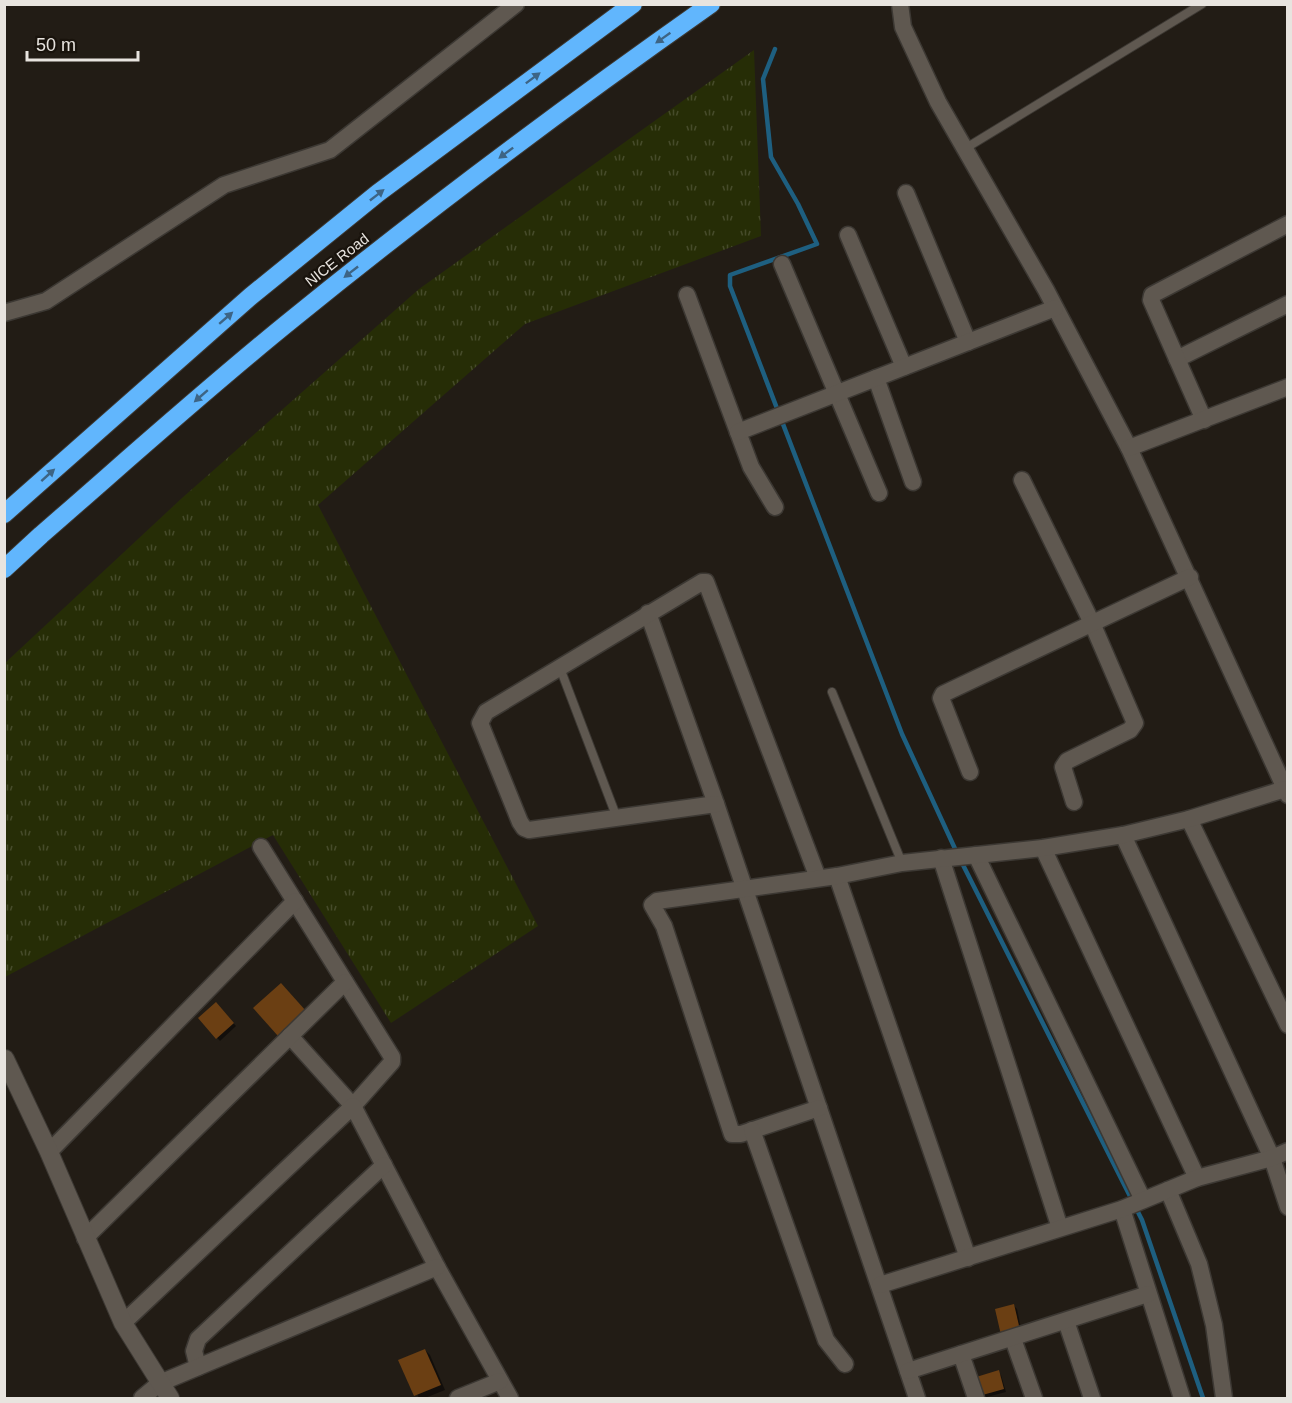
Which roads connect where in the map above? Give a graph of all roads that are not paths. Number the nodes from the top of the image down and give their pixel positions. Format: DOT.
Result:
graph roads {
  1 [pos="516,4"];
  2 [pos="633,4"];
  3 [pos="711,4"];
  4 [pos="1202,4"];
  5 [pos="904,8"];
  6 [pos="966,148"];
  7 [pos="906,193"];
  8 [pos="1287,224"];
  9 [pos="848,235"];
  10 [pos="782,264"];
  11 [pos="687,295"];
  12 [pos="1287,304"];
  13 [pos="1055,308"];
  14 [pos="4,313"];
  15 [pos="968,342"];
  16 [pos="1178,359"];
  17 [pos="904,367"];
  18 [pos="876,378"];
  19 [pos="1287,387"];
  20 [pos="837,393"];
  21 [pos="1204,420"];
  22 [pos="738,432"];
  23 [pos="1129,448"];
  24 [pos="1022,480"];
  25 [pos="913,482"];
  26 [pos="879,493"];
  27 [pos="775,507"];
  28 [pos="4,514"];
  29 [pos="4,569"];
  30 [pos="1190,577"];
  31 [pos="648,614"];
  32 [pos="1092,623"];
  33 [pos="560,668"];
  34 [pos="832,692"];
  35 [pos="970,772"];
  36 [pos="1286,792"];
  37 [pos="1074,802"];
  38 [pos="716,804"];
  39 [pos="617,818"];
  40 [pos="1188,819"];
  41 [pos="1123,835"];
  42 [pos="261,847"];
  43 [pos="1043,848"];
  44 [pos="976,855"];
  45 [pos="941,858"];
  46 [pos="902,863"];
  47 [pos="837,876"];
  48 [pos="818,878"];
  49 [pos="744,889"];
  50 [pos="295,901"];
  51 [pos="345,982"];
  52 [pos="1287,1025"];
  53 [pos="290,1036"];
  54 [pos="5,1059"];
  55 [pos="353,1106"];
  56 [pos="819,1108"];
  57 [pos="752,1130"];
  58 [pos="49,1152"];
  59 [pos="1280,1155"];
  60 [pos="384,1165"];
  61 [pos="1197,1178"];
  62 [pos="1168,1190"];
  63 [pos="1143,1200"];
  64 [pos="1287,1207"];
  65 [pos="1122,1209"];
  66 [pos="1060,1228"];
  67 [pos="85,1238"];
  68 [pos="968,1257"];
  69 [pos="437,1267"];
  70 [pos="880,1285"];
  71 [pos="1148,1294"];
  72 [pos="1066,1321"];
  73 [pos="123,1323"];
  74 [pos="1013,1339"];
  75 [pos="961,1354"];
  76 [pos="845,1364"];
  77 [pos="198,1367"];
  78 [pos="908,1371"];
  79 [pos="500,1381"];
  80 [pos="165,1391"];
  81 [pos="142,1398"];
  82 [pos="458,1398"];
  83 [pos="510,1398"];
  84 [pos="917,1398"];
  85 [pos="976,1398"];
  86 [pos="1034,1398"];
  87 [pos="1092,1398"];
  88 [pos="1182,1398"];
  89 [pos="1224,1398"];
  1 -- 14 [label="street"];
  28 -- 2 [label="highway, NICE Road, one-way"];
  3 -- 29 [label="highway, NICE Road, one-way"];
  4 -- 6 [label="lane"];
  5 -- 6 [label="street"];
  6 -- 13 [label="street"];
  7 -- 15 [label="street"];
  8 -- 16 [label="street"];
  9 -- 17 [label="street"];
  10 -- 20 [label="street"];
  11 -- 22 [label="street"];
  12 -- 16 [label="street"];
  13 -- 15 [label="street"];
  13 -- 23 [label="street"];
  15 -- 17 [label="street"];
  16 -- 21 [label="street"];
  17 -- 18 [label="street"];
  18 -- 20 [label="street"];
  18 -- 25 [label="street"];
  19 -- 21 [label="street"];
  20 -- 22 [label="street"];
  20 -- 26 [label="street"];
  21 -- 23 [label="street"];
  22 -- 27 [label="street"];
  23 -- 30 [label="street"];
  24 -- 32 [label="street"];
  30 -- 32 [label="street"];
  30 -- 36 [label="street"];
  31 -- 33 [label="street"];
  31 -- 38 [label="street"];
  31 -- 48 [label="street"];
  32 -- 35 [label="street"];
  32 -- 37 [label="street"];
  33 -- 39 [label="lane"];
  33 -- 39 [label="street"];
  34 -- 46 [label="lane"];
  36 -- 40 [label="street"];
  38 -- 39 [label="street"];
  38 -- 49 [label="street"];
  40 -- 41 [label="street"];
  40 -- 52 [label="street"];
  41 -- 43 [label="street"];
  41 -- 59 [label="street"];
  42 -- 50 [label="street"];
  43 -- 44 [label="street"];
  43 -- 61 [label="street"];
  44 -- 45 [label="street"];
  44 -- 63 [label="street"];
  45 -- 46 [label="street"];
  45 -- 66 [label="street"];
  46 -- 47 [label="street"];
  47 -- 48 [label="street"];
  47 -- 68 [label="street"];
  48 -- 49 [label="street"];
  49 -- 56 [label="street"];
  49 -- 57 [label="street"];
  50 -- 51 [label="street"];
  50 -- 58 [label="street"];
  51 -- 53 [label="street"];
  51 -- 55 [label="street"];
  53 -- 55 [label="street"];
  53 -- 67 [label="street"];
  54 -- 58 [label="street"];
  55 -- 60 [label="street"];
  55 -- 73 [label="street"];
  56 -- 57 [label="street"];
  56 -- 70 [label="street"];
  57 -- 76 [label="street"];
  58 -- 67 [label="street"];
  59 -- 61 [label="street"];
  59 -- 64 [label="street"];
  60 -- 69 [label="street"];
  60 -- 77 [label="street"];
  61 -- 62 [label="street"];
  62 -- 63 [label="street"];
  62 -- 89 [label="street"];
  63 -- 65 [label="street"];
  65 -- 66 [label="street"];
  65 -- 71 [label="street"];
  66 -- 68 [label="street"];
  67 -- 73 [label="street"];
  68 -- 70 [label="street"];
  69 -- 77 [label="street"];
  69 -- 79 [label="street"];
  70 -- 78 [label="street"];
  71 -- 72 [label="street"];
  71 -- 88 [label="street"];
  72 -- 74 [label="street"];
  72 -- 87 [label="street"];
  73 -- 80 [label="street"];
  74 -- 75 [label="street"];
  74 -- 86 [label="street"];
  75 -- 78 [label="street"];
  75 -- 85 [label="street"];
  77 -- 80 [label="street"];
  78 -- 84 [label="street"];
  79 -- 82 [label="street"];
  79 -- 83 [label="street"];
  80 -- 81 [label="street"];
}
